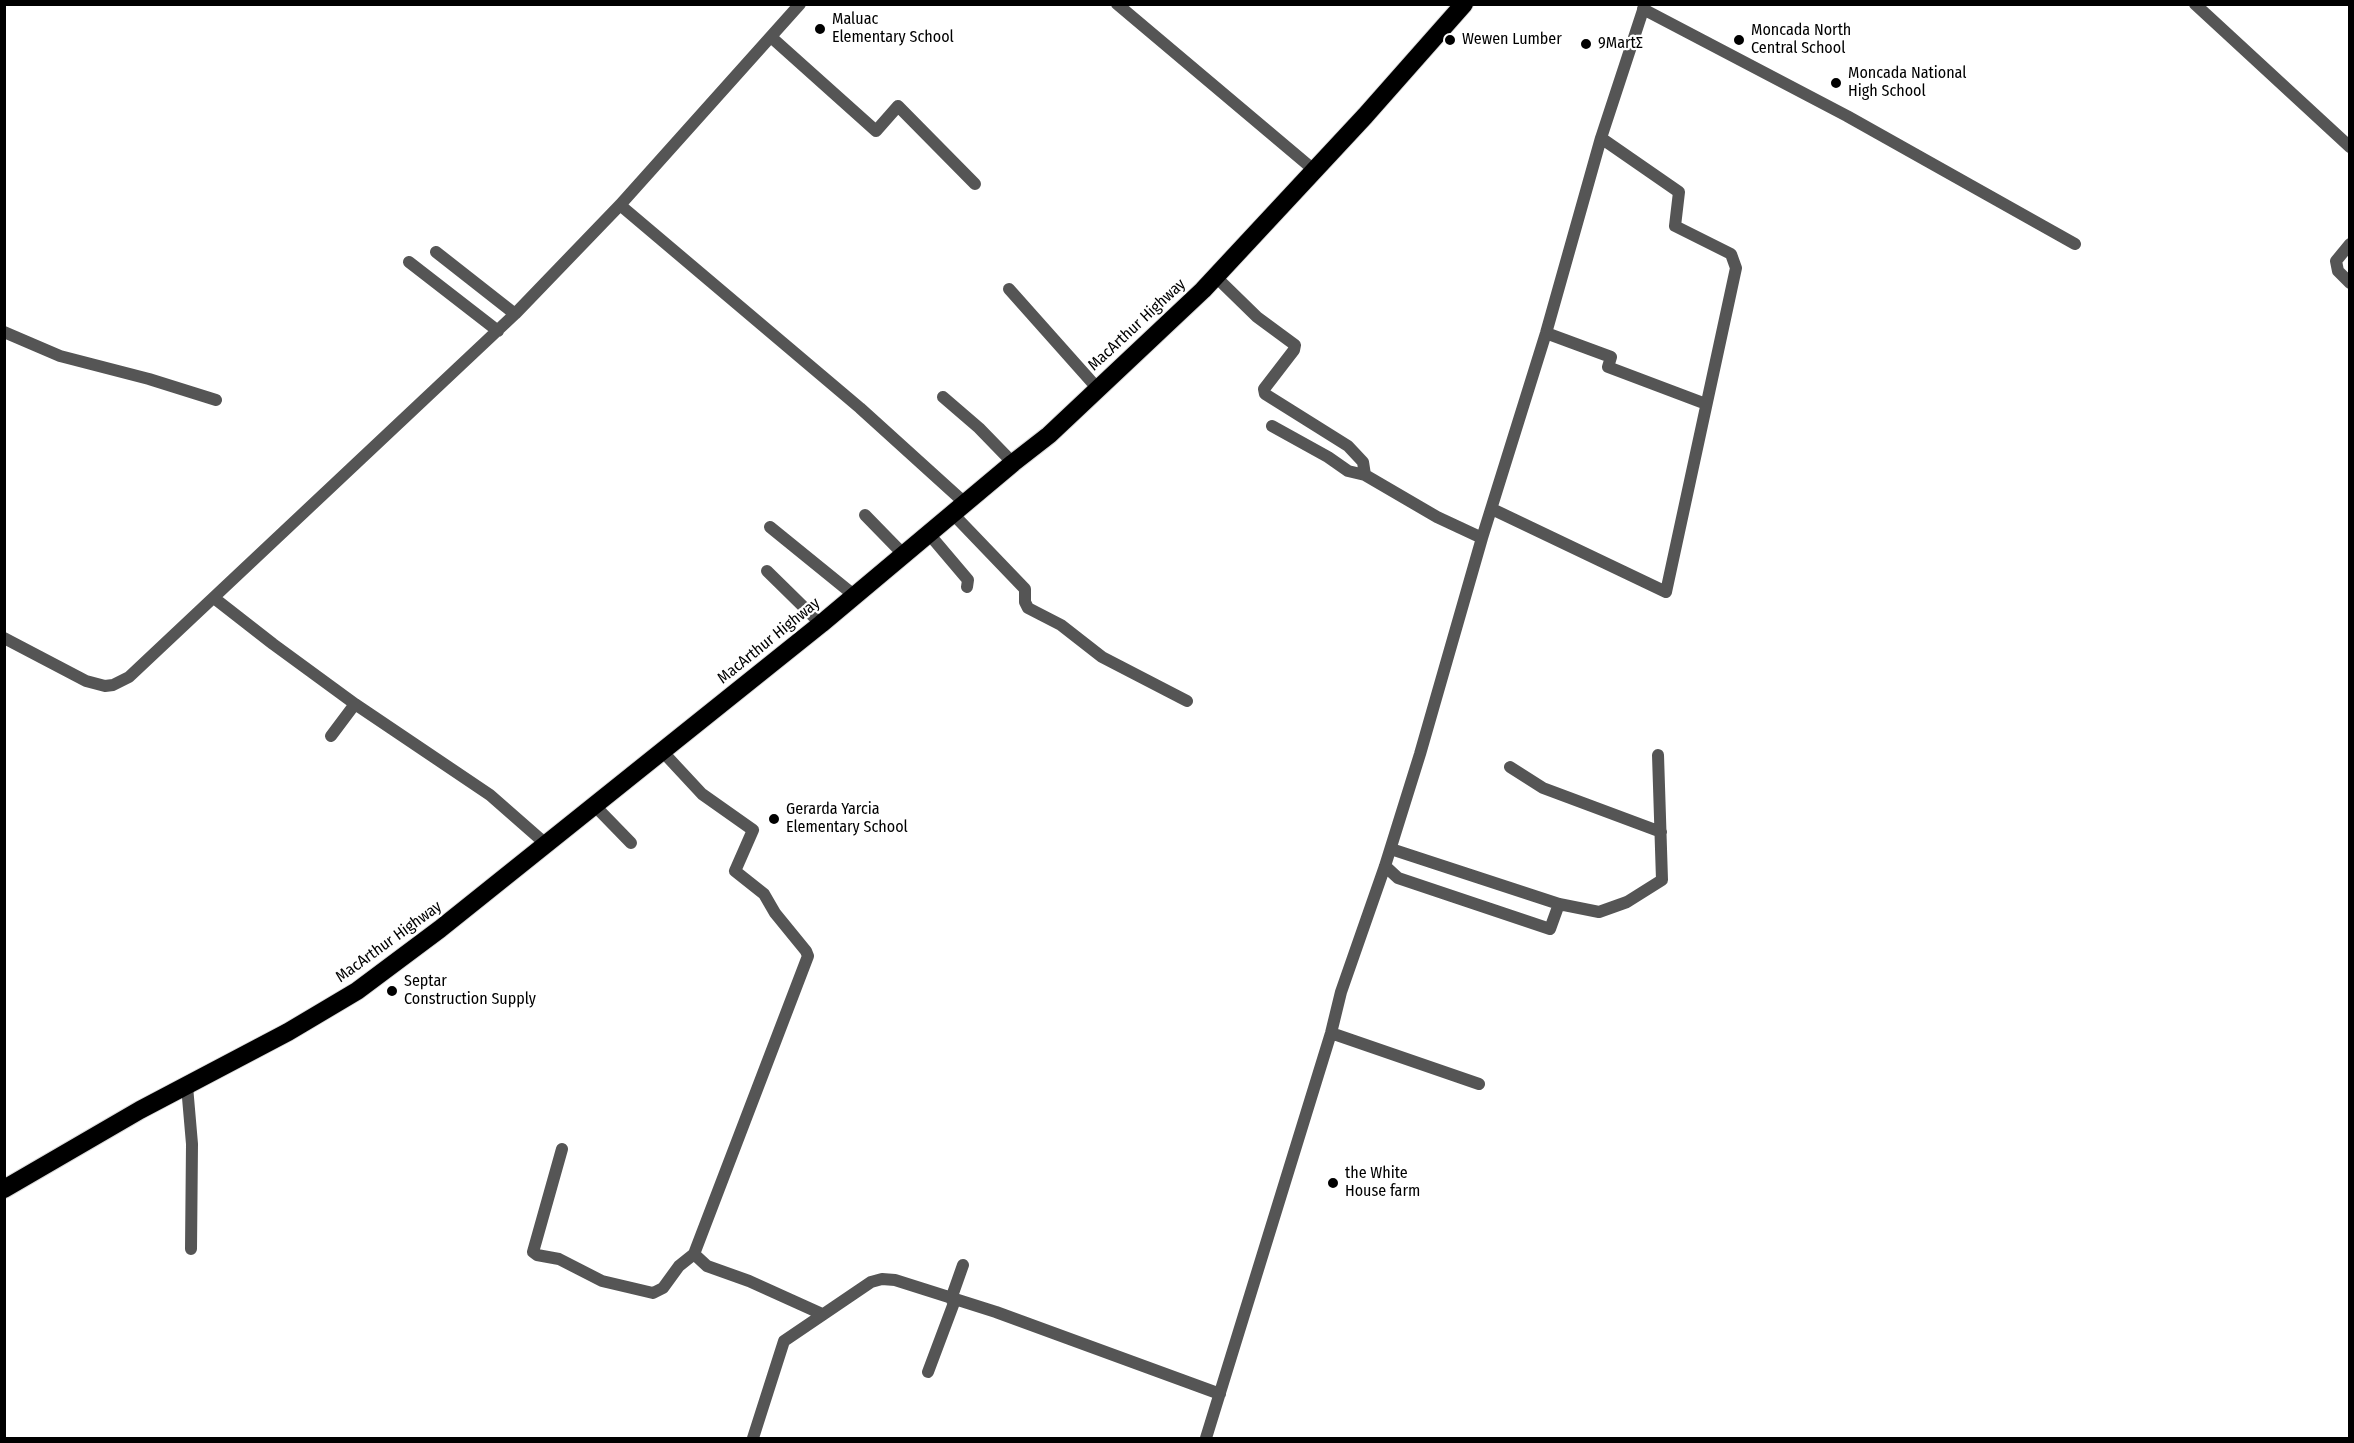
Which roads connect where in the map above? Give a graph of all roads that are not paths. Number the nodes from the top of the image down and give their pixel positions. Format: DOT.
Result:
graph roads {
  1 [pos="800,4"];
  2 [pos="1117,4"];
  3 [pos="2195,4"];
  4 [pos="1462,5"];
  5 [pos="1644,7"];
  6 [pos="771,37"];
  7 [pos="1601,138"];
  8 [pos="2349,147"];
  9 [pos="1314,170"];
  10 [pos="975,184"];
  11 [pos="620,205"];
  12 [pos="2075,244"];
  13 [pos="2349,244"];
  14 [pos="436,252"];
  15 [pos="409,262"];
  16 [pos="1216,277"];
  17 [pos="2349,283"];
  18 [pos="1009,289"];
  19 [pos="515,314"];
  20 [pos="498,331"];
  21 [pos="4,332"];
  22 [pos="1546,333"];
  23 [pos="1098,388"];
  24 [pos="943,397"];
  25 [pos="216,400"];
  26 [pos="1706,404"];
  27 [pos="1272,426"];
  28 [pos="1012,463"];
  29 [pos="1365,475"];
  30 [pos="960,509"];
  31 [pos="1492,509"];
  32 [pos="865,515"];
  33 [pos="770,527"];
  34 [pos="929,534"];
  35 [pos="1482,538"];
  36 [pos="904,555"];
  37 [pos="767,571"];
  38 [pos="966,587"];
  39 [pos="855,596"];
  40 [pos="214,598"];
  41 [pos="821,624"];
  42 [pos="4,638"];
  43 [pos="1187,701"];
  44 [pos="356,704"];
  45 [pos="331,736"];
  46 [pos="662,751"];
  47 [pos="1658,755"];
  48 [pos="1510,766"];
  49 [pos="595,806"];
  50 [pos="1661,832"];
  51 [pos="631,843"];
  52 [pos="547,845"];
  53 [pos="1390,849"];
  54 [pos="1385,866"];
  55 [pos="1559,904"];
  56 [pos="1331,1033"];
  57 [pos="1479,1084"];
  58 [pos="187,1086"];
  59 [pos="562,1149"];
  60 [pos="4,1189"];
  61 [pos="191,1249"];
  62 [pos="694,1254"];
  63 [pos="963,1265"];
  64 [pos="953,1299"];
  65 [pos="822,1314"];
  66 [pos="928,1372"];
  67 [pos="1220,1394"];
  68 [pos="753,1438"];
  69 [pos="1206,1438"];
  1 -- 6 [label="street"];
  2 -- 9 [label="street"];
  3 -- 8 [label="street"];
  4 -- 9 [label="highway, MacArthur Highway"];
  5 -- 7 [label="street"];
  5 -- 12 [label="street"];
  6 -- 10 [label="street"];
  6 -- 11 [label="street"];
  7 -- 22 [label="street"];
  7 -- 26 [label="street"];
  9 -- 16 [label="highway, MacArthur Highway"];
  11 -- 19 [label="street"];
  11 -- 30 [label="street"];
  13 -- 17 [label="street"];
  14 -- 19 [label="street"];
  15 -- 20 [label="street"];
  16 -- 23 [label="highway, MacArthur Highway"];
  16 -- 29 [label="street"];
  18 -- 23 [label="street"];
  19 -- 20 [label="street"];
  20 -- 40 [label="street"];
  21 -- 25 [label="street"];
  22 -- 26 [label="street"];
  22 -- 31 [label="street"];
  23 -- 28 [label="highway, MacArthur Highway"];
  24 -- 28 [label="street"];
  26 -- 31 [label="street"];
  27 -- 29 [label="street"];
  28 -- 30 [label="highway, MacArthur Highway"];
  29 -- 35 [label="street"];
  30 -- 34 [label="highway, MacArthur Highway"];
  30 -- 43 [label="street"];
  31 -- 35 [label="street"];
  32 -- 36 [label="street"];
  33 -- 39 [label="street"];
  34 -- 36 [label="highway, MacArthur Highway"];
  34 -- 38 [label="street"];
  35 -- 53 [label="street"];
  36 -- 39 [label="highway, MacArthur Highway"];
  37 -- 41 [label="street"];
  39 -- 41 [label="highway, MacArthur Highway"];
  40 -- 42 [label="street"];
  40 -- 44 [label="street"];
  41 -- 46 [label="highway, MacArthur Highway"];
  44 -- 45 [label="street"];
  44 -- 52 [label="street"];
  46 -- 49 [label="highway, MacArthur Highway"];
  46 -- 62 [label="street"];
  47 -- 50 [label="street"];
  48 -- 50 [label="street"];
  49 -- 51 [label="street"];
  49 -- 52 [label="highway, MacArthur Highway"];
  50 -- 55 [label="street"];
  52 -- 58 [label="highway, MacArthur Highway"];
  53 -- 54 [label="street"];
  53 -- 55 [label="street"];
  54 -- 55 [label="street"];
  54 -- 56 [label="street"];
  56 -- 57 [label="street"];
  56 -- 67 [label="street"];
  58 -- 60 [label="highway, MacArthur Highway"];
  58 -- 61 [label="street"];
  59 -- 62 [label="street"];
  62 -- 65 [label="street"];
  63 -- 64 [label="street"];
  64 -- 65 [label="street"];
  64 -- 66 [label="street"];
  64 -- 67 [label="street"];
  65 -- 68 [label="street"];
  67 -- 69 [label="street"];
}
